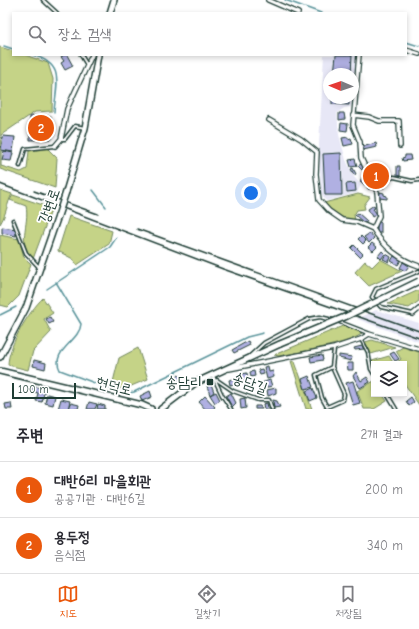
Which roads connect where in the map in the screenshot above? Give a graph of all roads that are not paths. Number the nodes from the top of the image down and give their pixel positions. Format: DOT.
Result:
graph roads {
  1 [pos="43,0"];
  2 [pos="114,0"];
  3 [pos="268,0"];
  4 [pos="56,12"];
  5 [pos="110,12"];
  6 [pos="296,12"];
  7 [pos="407,50"];
  8 [pos="419,54"];
  9 [pos="82,56"];
  10 [pos="92,56"];
  11 [pos="98,56"];
  12 [pos="359,56"];
  13 [pos="87,65"];
  14 [pos="353,115"];
  15 [pos="269,120"];
  16 [pos="85,128"];
  17 [pos="61,139"];
  18 [pos="55,146"];
  19 [pos="400,146"];
  20 [pos="20,166"];
  21 [pos="419,180"];
  22 [pos="374,182"];
  23 [pos="13,220"];
  24 [pos="373,229"];
  25 [pos="419,266"];
  26 [pos="39,267"];
  27 [pos="419,271"];
  28 [pos="419,281"];
  29 [pos="419,309"];
  30 [pos="413,314"];
  31 [pos="419,316"];
  32 [pos="369,334"];
  33 [pos="361,339"];
  34 [pos="334,348"];
  35 [pos="419,349"];
  36 [pos="0,357"];
  37 [pos="248,358"];
  38 [pos="332,367"];
  39 [pos="371,369"];
  40 [pos="221,370"];
  41 [pos="0,371"];
  42 [pos="213,375"];
  43 [pos="217,380"];
  44 [pos="388,397"];
  45 [pos="175,398"];
  46 [pos="151,409"];
  47 [pos="156,409"];
  48 [pos="161,409"];
  49 [pos="231,409"];
  50 [pos="272,409"];
  51 [pos="396,409"];
  1 -- 4 [label="lane"];
  2 -- 5 [label="street"];
  3 -- 6 [label="street"];
  7 -- 8 [label="street"];
  9 -- 13 [label="lane"];
  10 -- 13 [label="street"];
  11 -- 16 [label="street, 강변로"];
  12 -- 14 [label="street"];
  13 -- 17 [label="street"];
  14 -- 19 [label="street"];
  14 -- 22 [label="street"];
  15 -- 24 [label="street"];
  16 -- 17 [label="lane"];
  16 -- 26 [label="street, 강변로, bridge"];
  17 -- 18 [label="street"];
  18 -- 20 [label="lane"];
  21 -- 22 [label="lane"];
  22 -- 24 [label="street"];
  23 -- 26 [label="lane"];
  24 -- 25 [label="street"];
  26 -- 36 [label="street, 강변로"];
  27 -- 30 [label="lane"];
  28 -- 37 [label="street, bridge"];
  29 -- 30 [label="street"];
  30 -- 31 [label="street"];
  32 -- 33 [label="street"];
  32 -- 35 [label="street"];
  32 -- 37 [label="lane"];
  33 -- 34 [label="street"];
  33 -- 39 [label="lane"];
  34 -- 38 [label="lane"];
  34 -- 40 [label="street"];
  37 -- 40 [label="street"];
  38 -- 38 [label="lane"];
  40 -- 42 [label="street"];
  41 -- 46 [label="street, 현덕로"];
  42 -- 43 [label="lane, 송담길"];
  42 -- 45 [label="street"];
  43 -- 49 [label="lane, 송담길"];
  43 -- 50 [label="lane, 송담길"];
  44 -- 51 [label="lane"];
  45 -- 47 [label="street"];
  45 -- 48 [label="street"];
}
